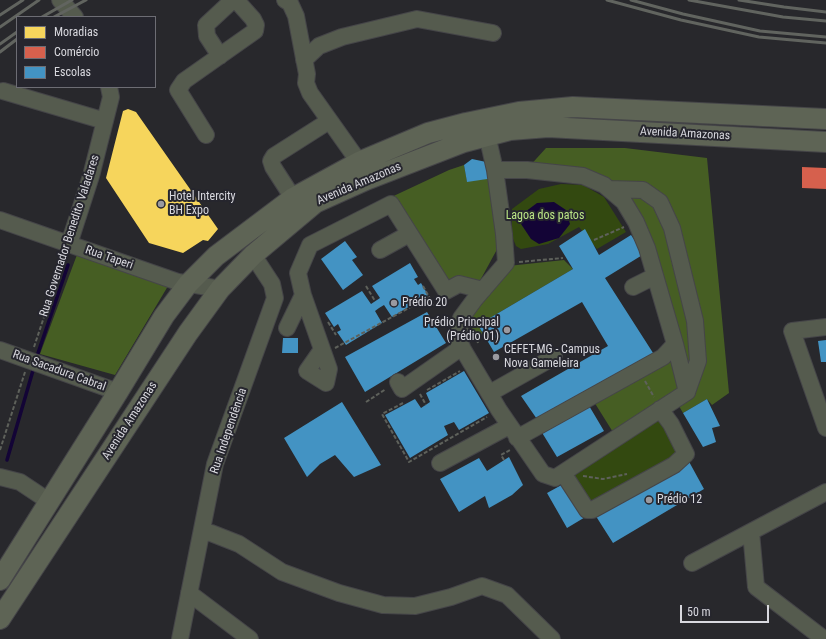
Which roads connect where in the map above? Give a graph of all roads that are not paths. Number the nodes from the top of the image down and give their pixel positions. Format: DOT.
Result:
graph roads {
  1 [pos="60,0"];
  2 [pos="235,0"];
  3 [pos="285,0"];
  4 [pos="74,16"];
  5 [pos="493,33"];
  6 [pos="220,56"];
  7 [pos="304,60"];
  8 [pos="108,88"];
  9 [pos="3,91"];
  10 [pos="826,119"];
  11 [pos="105,121"];
  12 [pos="329,121"];
  13 [pos="206,135"];
  14 [pos="487,135"];
  15 [pos="826,142"];
  16 [pos="359,162"];
  17 [pos="495,170"];
  18 [pos="609,189"];
  19 [pos="293,198"];
  20 [pos="0,220"];
  21 [pos="409,234"];
  22 [pos="69,244"];
  23 [pos="380,250"];
  24 [pos="253,255"];
  25 [pos="655,276"];
  26 [pos="300,280"];
  27 [pos="188,284"];
  28 [pos="634,287"];
  29 [pos="220,289"];
  30 [pos="275,289"];
  31 [pos="483,290"];
  32 [pos="303,295"];
  33 [pos="826,327"];
  34 [pos="288,328"];
  35 [pos="675,344"];
  36 [pos="462,347"];
  37 [pos="0,350"];
  38 [pos="328,350"];
  39 [pos="554,357"];
  40 [pos="398,382"];
  41 [pos="118,392"];
  42 [pos="687,392"];
  43 [pos="490,394"];
  44 [pos="660,409"];
  45 [pos="826,428"];
  46 [pos="513,438"];
  47 [pos="440,463"];
  48 [pos="563,473"];
  49 [pos="0,477"];
  50 [pos="826,492"];
  51 [pos="50,502"];
  52 [pos="202,532"];
  53 [pos="751,532"];
  54 [pos="692,563"];
  55 [pos="0,580"];
  56 [pos="189,593"];
  57 [pos="0,618"];
  58 [pos="180,639"];
  59 [pos="250,639"];
  60 [pos="552,639"];
  61 [pos="824,639"];
  1 -- 4 [label="street"];
  2 -- 6 [label="street"];
  2 -- 6 [label="street"];
  3 -- 7 [label="street"];
  5 -- 7 [label="street"];
  6 -- 13 [label="street"];
  7 -- 12 [label="street"];
  8 -- 11 [label="street, Rua Governador Benedito Valadares"];
  9 -- 11 [label="street"];
  10 -- 16 [label="main road, Avenida Amazonas"];
  11 -- 22 [label="street, Rua Governador Benedito Valadares"];
  12 -- 16 [label="street"];
  12 -- 19 [label="street"];
  14 -- 15 [label="main road, Avenida Amazonas"];
  14 -- 17 [label="street"];
  14 -- 24 [label="main road, Avenida Amazonas"];
  16 -- 19 [label="main road, Avenida Amazonas"];
  17 -- 18 [label="street"];
  17 -- 31 [label="street"];
  18 -- 25 [label="street"];
  18 -- 42 [label="street"];
  19 -- 27 [label="main road, Avenida Amazonas"];
  20 -- 22 [label="street, Rua Taperi"];
  21 -- 23 [label="street"];
  21 -- 26 [label="street"];
  21 -- 31 [label="street"];
  22 -- 27 [label="street, Rua Taperi"];
  24 -- 29 [label="main road, Avenida Amazonas"];
  24 -- 30 [label="street"];
  25 -- 28 [label="street"];
  25 -- 35 [label="street"];
  26 -- 30 [label="street"];
  26 -- 32 [label="street"];
  27 -- 29 [label="street, Rua Taperi"];
  27 -- 41 [label="main road, Avenida Amazonas"];
  29 -- 57 [label="main road, Avenida Amazonas"];
  30 -- 52 [label="street, Rua Independência"];
  31 -- 36 [label="street"];
  32 -- 34 [label="street"];
  32 -- 38 [label="street"];
  33 -- 45 [label="street"];
  35 -- 42 [label="street"];
  35 -- 46 [label="street"];
  36 -- 40 [label="street"];
  36 -- 43 [label="street"];
  37 -- 41 [label="street, Rua Sacadura Cabral"];
  39 -- 43 [label="street"];
  41 -- 51 [label="main road, Avenida Amazonas"];
  42 -- 44 [label="street"];
  43 -- 46 [label="street"];
  44 -- 48 [label="street"];
  44 -- 48 [label="street"];
  46 -- 47 [label="street"];
  46 -- 48 [label="street"];
  49 -- 51 [label="street"];
  50 -- 53 [label="street"];
  51 -- 55 [label="main road, Avenida Amazonas"];
  52 -- 56 [label="street, Rua Independência"];
  52 -- 60 [label="street"];
  53 -- 54 [label="street"];
  53 -- 61 [label="street"];
  56 -- 58 [label="street, Rua Independência"];
  56 -- 59 [label="street"];
}
